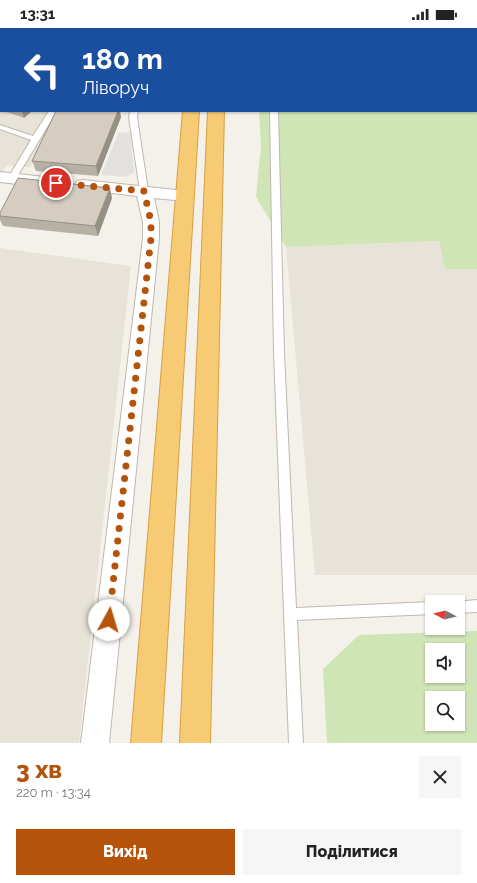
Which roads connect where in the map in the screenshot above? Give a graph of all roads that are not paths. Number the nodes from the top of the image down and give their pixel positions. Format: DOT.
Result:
graph roads {
  1 [pos="52,112"];
  2 [pos="134,112"];
  3 [pos="191,112"];
  4 [pos="216,112"];
  5 [pos="274,112"];
  6 [pos="0,127"];
  7 [pos="35,139"];
  8 [pos="6,178"];
  9 [pos="144,191"];
  10 [pos="184,196"];
  11 [pos="477,606"];
  12 [pos="465,607"];
  13 [pos="425,608"];
  14 [pos="291,614"];
  15 [pos="95,743"];
  16 [pos="146,743"];
  17 [pos="195,743"];
  18 [pos="296,743"];
  1 -- 7 [label="lane"];
  2 -- 9 [label="lane"];
  3 -- 10 [label="highway"];
  4 -- 17 [label="highway"];
  5 -- 14 [label="lane"];
  6 -- 7 [label="lane"];
  7 -- 8 [label="lane"];
  8 -- 9 [label="street"];
  9 -- 10 [label="street"];
  9 -- 15 [label="street"];
  10 -- 16 [label="highway"];
  11 -- 12 [label="lane"];
  13 -- 14 [label="lane"];
  14 -- 18 [label="lane"];
}
